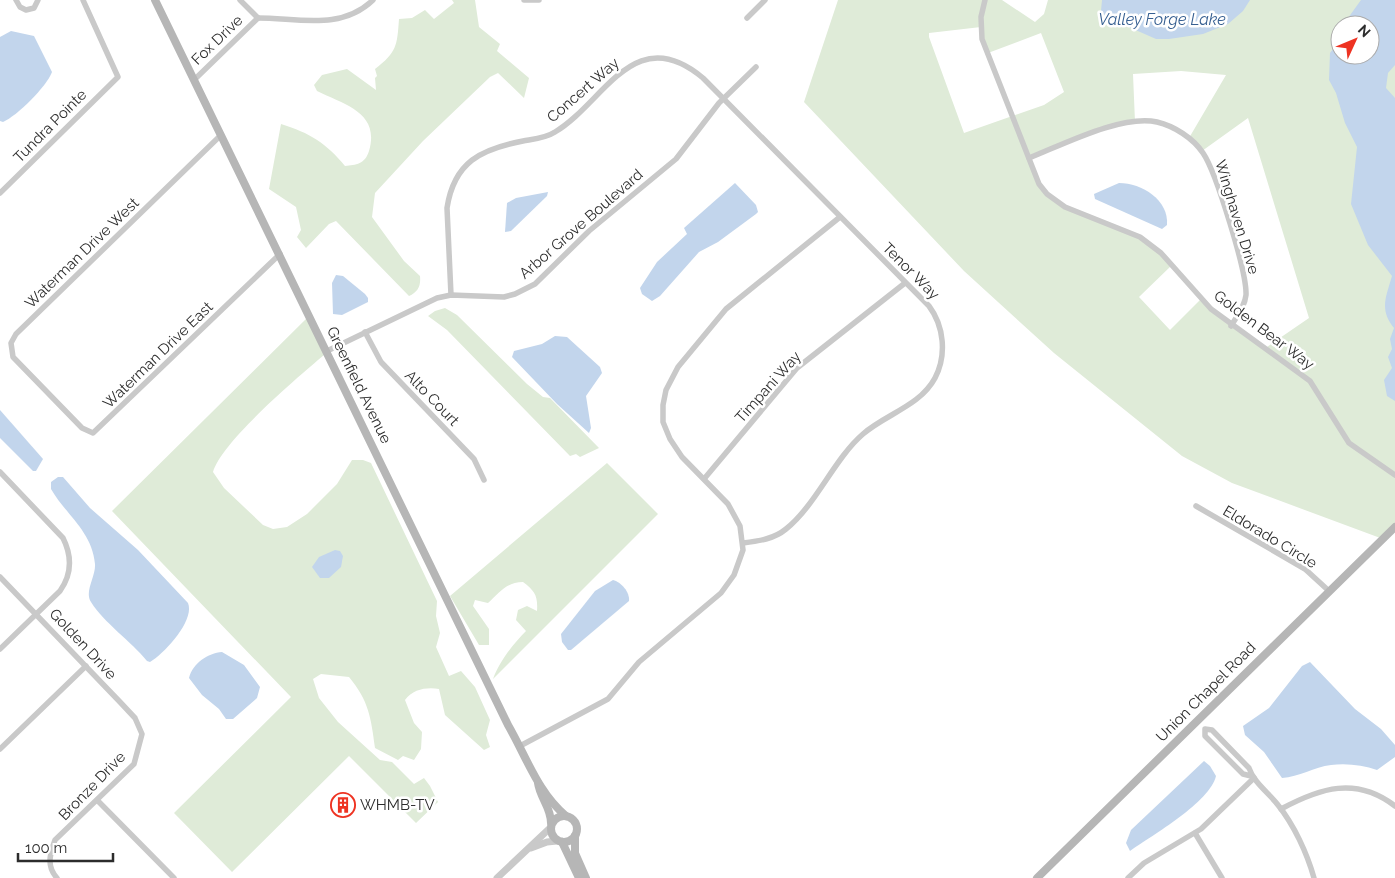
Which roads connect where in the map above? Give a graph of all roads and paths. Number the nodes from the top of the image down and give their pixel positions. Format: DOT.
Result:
graph roads {
  1 [pos="16,0"];
  2 [pos="38,0"];
  3 [pos="83,0"];
  4 [pos="154,0"];
  5 [pos="240,0"];
  6 [pos="373,0"];
  7 [pos="524,0"];
  8 [pos="765,0"];
  9 [pos="985,0"];
  10 [pos="537,1"];
  11 [pos="258,18"];
  12 [pos="747,18"];
  13 [pos="756,67"];
  14 [pos="194,80"];
  15 [pos="723,98"];
  16 [pos="221,135"];
  17 [pos="1029,158"];
  18 [pos="0,193"];
  19 [pos="840,217"];
  20 [pos="280,254"];
  21 [pos="905,282"];
  22 [pos="451,295"];
  23 [pos="1231,326"];
  24 [pos="365,332"];
  25 [pos="327,351"];
  26 [pos="50,396"];
  27 [pos="0,472"];
  28 [pos="1395,475"];
  29 [pos="704,479"];
  30 [pos="484,480"];
  31 [pos="1196,506"];
  32 [pos="1395,527"];
  33 [pos="743,543"];
  34 [pos="0,577"];
  35 [pos="1329,591"];
  36 [pos="37,613"];
  37 [pos="0,649"];
  38 [pos="86,666"];
  39 [pos="1197,721"];
  40 [pos="142,734"];
  41 [pos="520,746"];
  42 [pos="0,749"];
  43 [pos="1252,777"];
  44 [pos="538,782"];
  45 [pos="98,801"];
  46 [pos="1395,806"];
  47 [pos="1281,809"];
  48 [pos="566,816"];
  49 [pos="551,825"];
  50 [pos="1195,833"];
  51 [pos="575,836"];
  52 [pos="560,842"];
  53 [pos="530,848"];
  54 [pos="57,878"];
  55 [pos="174,878"];
  56 [pos="497,878"];
  57 [pos="580,878"];
  58 [pos="586,878"];
  59 [pos="1038,878"];
  60 [pos="1128,878"];
  61 [pos="1222,878"];
  62 [pos="1314,878"];
  1 -- 2 [label="street"];
  3 -- 18 [label="street, Tundra Pointe"];
  4 -- 14 [label="main road, Greenfield Avenue"];
  5 -- 11 [label="street"];
  6 -- 11 [label="street"];
  7 -- 10 [label="street"];
  8 -- 12 [label="street"];
  9 -- 17 [label="street, Golden Bear Way"];
  11 -- 14 [label="street, Fox Drive"];
  13 -- 15 [label="street, Arbor Grove Boulevard"];
  14 -- 16 [label="main road, Greenfield Avenue"];
  15 -- 19 [label="street, Tenor Way"];
  15 -- 22 [label="street, Arbor Grove Boulevard"];
  15 -- 22 [label="street, Concert Way"];
  16 -- 20 [label="main road, Greenfield Avenue"];
  16 -- 26 [label="street, Waterman Drive West"];
  17 -- 23 [label="street, Golden Bear Way"];
  17 -- 23 [label="street, Winghaven Drive"];
  19 -- 21 [label="street, Tenor Way"];
  19 -- 29 [label="street"];
  20 -- 25 [label="main road, Greenfield Avenue"];
  20 -- 26 [label="street, Waterman Drive East"];
  21 -- 29 [label="street, Timpani Way"];
  21 -- 33 [label="street, Tenor Way"];
  22 -- 24 [label="street, Arbor Grove Boulevard"];
  23 -- 28 [label="street, Golden Bear Way"];
  24 -- 25 [label="street, Arbor Grove Boulevard"];
  24 -- 30 [label="street, Alto Court"];
  25 -- 41 [label="main road, Greenfield Avenue"];
  27 -- 36 [label="street"];
  29 -- 33 [label="street"];
  31 -- 35 [label="street, Eldorado Circle"];
  32 -- 35 [label="main road, Union Chapel Road"];
  33 -- 41 [label="street"];
  34 -- 36 [label="street, Golden Drive"];
  35 -- 39 [label="main road, Union Chapel Road"];
  36 -- 37 [label="street"];
  36 -- 38 [label="street, Golden Drive"];
  38 -- 40 [label="street, Golden Drive"];
  38 -- 42 [label="street"];
  39 -- 43 [label="street"];
  39 -- 59 [label="main road, Union Chapel Road"];
  40 -- 45 [label="street, Bronze Drive"];
  41 -- 44 [label="main road, Greenfield Avenue"];
  43 -- 47 [label="street"];
  43 -- 50 [label="street"];
  44 -- 48 [label="main road, Greenfield Avenue"];
  44 -- 49 [label="main road, Greenfield Avenue"];
  45 -- 54 [label="street, Bronze Drive"];
  45 -- 55 [label="street"];
  46 -- 47 [label="street"];
  47 -- 62 [label="street"];
  48 -- 49 [label="main road"];
  48 -- 51 [label="main road"];
  49 -- 52 [label="main road"];
  49 -- 53 [label="street"];
  50 -- 60 [label="street"];
  50 -- 61 [label="street"];
  51 -- 52 [label="main road"];
  51 -- 58 [label="main road"];
  52 -- 53 [label="street"];
  52 -- 57 [label="main road"];
  53 -- 56 [label="street"];
}
